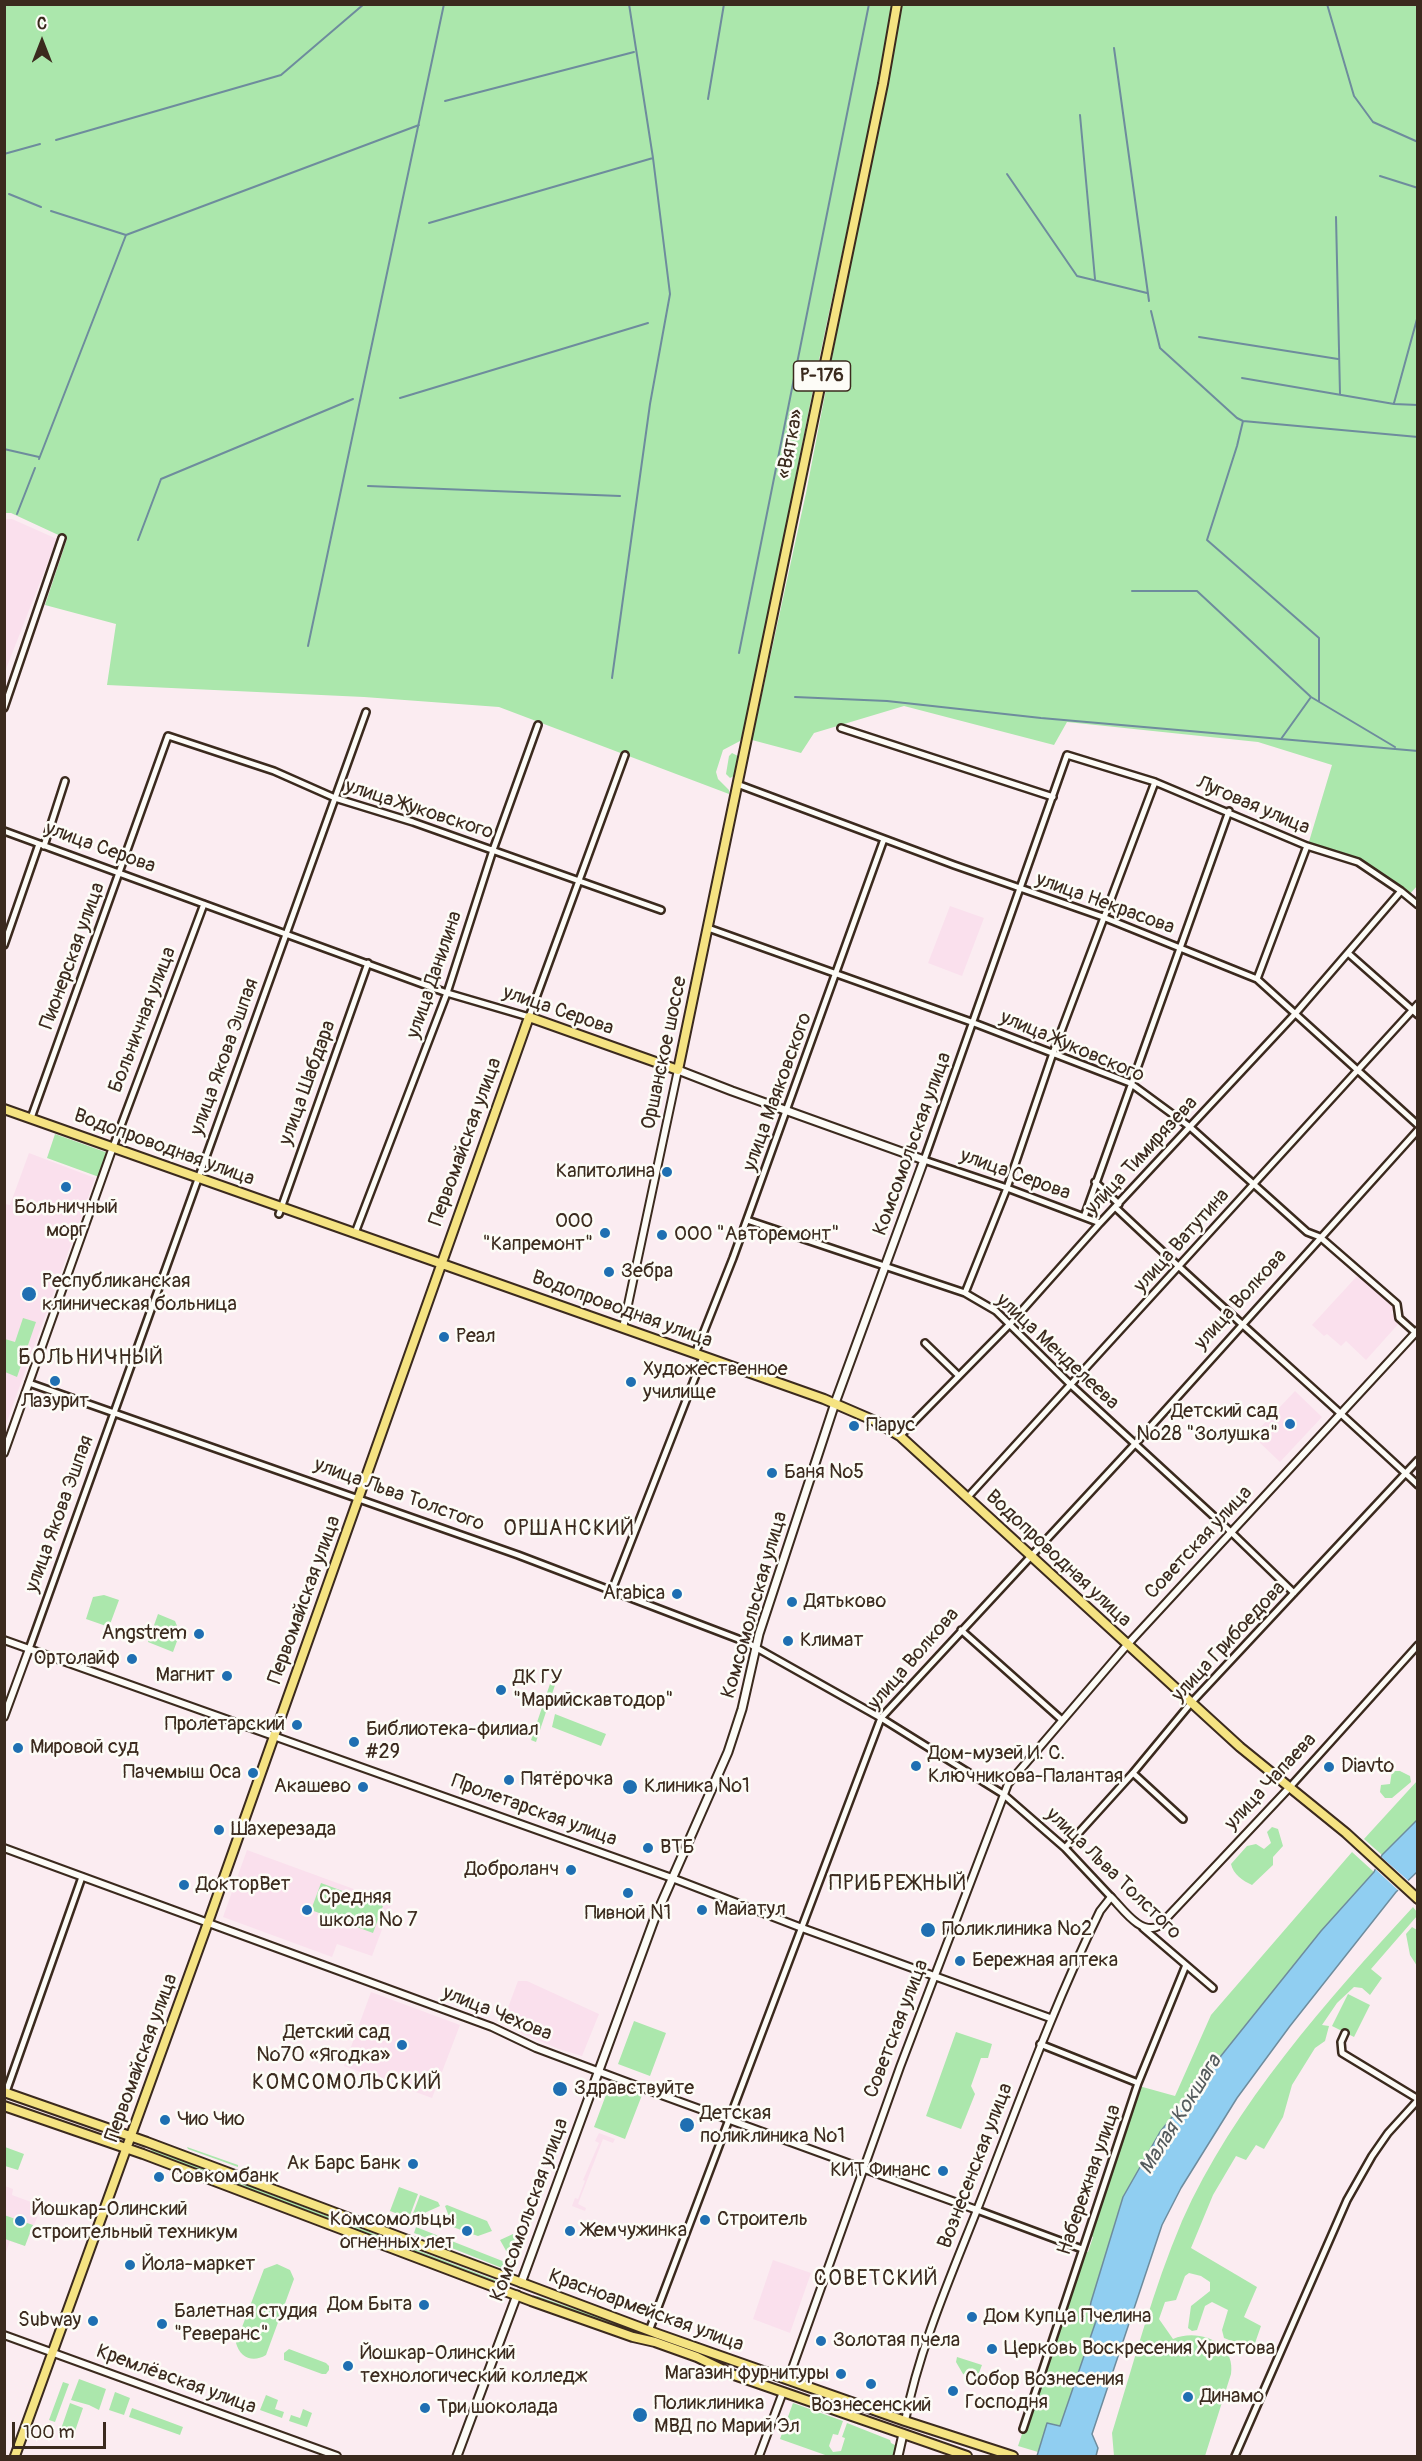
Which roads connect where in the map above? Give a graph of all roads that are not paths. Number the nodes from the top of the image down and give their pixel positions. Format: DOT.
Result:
graph roads {
  1 [pos="897,4"];
  2 [pos="62,538"];
  3 [pos="4,708"];
  4 [pos="366,712"];
  5 [pos="538,725"];
  6 [pos="841,728"];
  7 [pos="168,736"];
  8 [pos="625,755"];
  9 [pos="1067,755"];
  10 [pos="65,781"];
  11 [pos="1155,782"];
  12 [pos="737,784"];
  13 [pos="1053,796"];
  14 [pos="335,798"];
  15 [pos="1228,811"];
  16 [pos="4,831"];
  17 [pos="884,839"];
  18 [pos="42,845"];
  19 [pos="1307,846"];
  20 [pos="493,850"];
  21 [pos="119,872"];
  22 [pos="578,881"];
  23 [pos="1021,889"];
  24 [pos="1401,891"];
  25 [pos="204,904"];
  26 [pos="1418,905"];
  27 [pos="661,910"];
  28 [pos="1103,917"];
  29 [pos="708,928"];
  30 [pos="286,934"];
  31 [pos="4,945"];
  32 [pos="1181,948"];
  33 [pos="1348,952"];
  34 [pos="368,963"];
  35 [pos="837,975"];
  36 [pos="1257,979"];
  37 [pos="447,993"];
  38 [pos="1418,1004"];
  39 [pos="1412,1010"];
  40 [pos="1295,1014"];
  41 [pos="1418,1015"];
  42 [pos="529,1017"];
  43 [pos="974,1023"];
  44 [pos="1053,1053"];
  45 [pos="1358,1069"];
  46 [pos="678,1070"];
  47 [pos="1130,1083"];
  48 [pos="4,1109"];
  49 [pos="786,1111"];
  50 [pos="31,1118"];
  51 [pos="1190,1127"];
  52 [pos="1418,1127"];
  53 [pos="113,1147"];
  54 [pos="924,1160"];
  55 [pos="199,1178"];
  56 [pos="1095,1182"];
  57 [pos="1254,1183"];
  58 [pos="1007,1188"];
  59 [pos="1118,1206"];
  60 [pos="280,1210"];
  61 [pos="1084,1217"];
  62 [pos="747,1220"];
  63 [pos="1100,1223"];
  64 [pos="355,1233"];
  65 [pos="1320,1238"];
  66 [pos="441,1264"];
  67 [pos="1179,1267"];
  68 [pos="885,1268"];
  69 [pos="965,1293"];
  70 [pos="1242,1323"];
  71 [pos="1009,1325"];
  72 [pos="623,1328"];
  73 [pos="1417,1332"];
  74 [pos="925,1343"];
  75 [pos="695,1354"];
  76 [pos="704,1357"];
  77 [pos="959,1376"];
  78 [pos="29,1383"];
  79 [pos="1071,1385"];
  80 [pos="835,1403"];
  81 [pos="114,1412"];
  82 [pos="1343,1413"];
  83 [pos="900,1436"];
  84 [pos="1135,1444"];
  85 [pos="4,1453"];
  86 [pos="1418,1460"];
  87 [pos="1405,1473"];
  88 [pos="1418,1485"];
  89 [pos="359,1498"];
  90 [pos="967,1498"];
  91 [pos="1232,1533"];
  92 [pos="1029,1556"];
  93 [pos="612,1590"];
  94 [pos="1294,1593"];
  95 [pos="962,1630"];
  96 [pos="4,1640"];
  97 [pos="1127,1645"];
  98 [pos="1418,1645"];
  99 [pos="756,1647"];
  100 [pos="28,1649"];
  101 [pos="1191,1703"];
  102 [pos="4,1717"];
  103 [pos="881,1718"];
  104 [pos="1062,1720"];
  105 [pos="274,1736"];
  106 [pos="1133,1773"];
  107 [pos="1290,1787"];
  108 [pos="1003,1794"];
  109 [pos="1183,1819"];
  110 [pos="4,1848"];
  111 [pos="1065,1848"];
  112 [pos="82,1877"];
  113 [pos="672,1878"];
  114 [pos="1111,1897"];
  115 [pos="1418,1899"];
  116 [pos="208,1923"];
  117 [pos="802,1928"];
  118 [pos="1143,1928"];
  119 [pos="1186,1965"];
  120 [pos="936,1975"];
  121 [pos="1213,1988"];
  122 [pos="1050,2018"];
  123 [pos="1345,2033"];
  124 [pos="1040,2044"];
  125 [pos="599,2071"];
  126 [pos="1138,2083"];
  127 [pos="5,2092"];
  128 [pos="1418,2099"];
  129 [pos="4,2106"];
  130 [pos="729,2120"];
  131 [pos="131,2136"];
  132 [pos="127,2149"];
  133 [pos="863,2169"];
  134 [pos="977,2210"];
  135 [pos="1082,2249"];
  136 [pos="521,2283"];
  137 [pos="517,2295"];
  138 [pos="649,2331"];
  139 [pos="4,2335"];
  140 [pos="646,2340"];
  141 [pos="53,2352"];
  142 [pos="788,2380"];
  143 [pos="783,2392"];
  144 [pos="905,2421"];
  145 [pos="1023,2429"];
  146 [pos="903,2434"];
  147 [pos="15,2457"];
  148 [pos="337,2457"];
  149 [pos="458,2457"];
  150 [pos="759,2457"];
  151 [pos="898,2457"];
  152 [pos="967,2457"];
  153 [pos="1013,2457"];
  154 [pos="1235,2457"];
  1 -- 12 [label="main road, «Вятка» / Р-176"];
  2 -- 3 [label="street"];
  4 -- 14 [label="street, улица Якова Эшпая"];
  5 -- 20 [label="street, улица Данилина"];
  6 -- 13 [label="street"];
  7 -- 14 [label="street, улица Жуковского"];
  7 -- 21 [label="street, Пионерская улица"];
  8 -- 22 [label="street, Первомайская улица"];
  9 -- 11 [label="street, Луговая улица"];
  9 -- 13 [label="street, Комсомольская улица"];
  10 -- 18 [label="street"];
  11 -- 15 [label="street, Луговая улица"];
  11 -- 28 [label="street"];
  12 -- 17 [label="street, улица Некрасова"];
  12 -- 29 [label="main road, Оршанское шоссе"];
  13 -- 23 [label="street, Комсомольская улица"];
  14 -- 20 [label="street, улица Жуковского"];
  14 -- 30 [label="street, улица Якова Эшпая"];
  15 -- 19 [label="street, Луговая улица"];
  15 -- 32 [label="street"];
  16 -- 18 [label="street, улица Серова"];
  17 -- 23 [label="street, улица Некрасова"];
  17 -- 35 [label="street, улица Маяковского"];
  18 -- 21 [label="street, улица Серова"];
  18 -- 31 [label="street"];
  19 -- 24 [label="street, Луговая улица"];
  19 -- 36 [label="street"];
  20 -- 22 [label="street, улица Жуковского"];
  20 -- 37 [label="street, улица Данилина"];
  21 -- 25 [label="street, улица Серова"];
  21 -- 50 [label="street, Пионерская улица"];
  22 -- 27 [label="street, улица Жуковского"];
  22 -- 42 [label="street, Первомайская улица"];
  23 -- 28 [label="street, улица Некрасова"];
  23 -- 43 [label="street, Комсомольская улица"];
  24 -- 26 [label="street, Луговая улица"];
  24 -- 33 [label="street, улица Тимирязева"];
  25 -- 30 [label="street, улица Серова"];
  25 -- 53 [label="street, Больничная улица"];
  28 -- 32 [label="street, улица Некрасова"];
  28 -- 44 [label="street"];
  29 -- 35 [label="street, улица Жуковского"];
  29 -- 46 [label="main road, Оршанское шоссе"];
  30 -- 34 [label="street, улица Серова"];
  30 -- 55 [label="street, улица Якова Эшпая"];
  32 -- 36 [label="street, улица Некрасова"];
  32 -- 47 [label="street"];
  33 -- 39 [label="street"];
  33 -- 40 [label="street, улица Тимирязева"];
  34 -- 37 [label="street, улица Серова"];
  34 -- 60 [label="street, улица Шабдара"];
  35 -- 43 [label="street, улица Жуковского"];
  35 -- 49 [label="street, улица Маяковского"];
  36 -- 40 [label="street, улица Некрасова"];
  37 -- 42 [label="street, улица Серова"];
  37 -- 64 [label="street, улица Данилина"];
  38 -- 39 [label="street, улица Ватутина"];
  39 -- 41 [label="street"];
  39 -- 45 [label="street, улица Ватутина"];
  40 -- 45 [label="street, улица Некрасова"];
  40 -- 51 [label="street, улица Тимирязева"];
  42 -- 46 [label="main road, улица Серова"];
  42 -- 66 [label="main road, Первомайская улица"];
  43 -- 44 [label="street, улица Жуковского"];
  43 -- 54 [label="street, Комсомольская улица"];
  44 -- 47 [label="street, улица Жуковского"];
  44 -- 58 [label="street"];
  45 -- 52 [label="street, улица Некрасова"];
  45 -- 57 [label="street, улица Ватутина"];
  46 -- 49 [label="main road, улица Серова"];
  46 -- 72 [label="street, Оршанское шоссе"];
  47 -- 51 [label="street, улица Жуковского"];
  47 -- 56 [label="street"];
  48 -- 50 [label="main road, Водопроводная улица"];
  49 -- 54 [label="main road, улица Серова"];
  49 -- 62 [label="street, улица Маяковского"];
  50 -- 53 [label="main road, Водопроводная улица"];
  51 -- 57 [label="street, улица Жуковского"];
  51 -- 59 [label="street, улица Тимирязева"];
  52 -- 65 [label="street, улица Волкова"];
  53 -- 55 [label="main road, Водопроводная улица"];
  53 -- 78 [label="street, Больничная улица"];
  54 -- 58 [label="street, улица Серова"];
  54 -- 68 [label="main road, Комсомольская улица"];
  55 -- 60 [label="main road, Водопроводная улица"];
  55 -- 81 [label="street, улица Якова Эшпая"];
  56 -- 59 [label="street"];
  56 -- 61 [label="street"];
  57 -- 65 [label="street, улица Жуковского"];
  57 -- 67 [label="street, улица Ватутина"];
  58 -- 61 [label="street, улица Серова"];
  58 -- 69 [label="street"];
  59 -- 63 [label="street, улица Тимирязева"];
  59 -- 67 [label="street"];
  60 -- 64 [label="main road, Водопроводная улица"];
  61 -- 63 [label="street, улица Серова"];
  62 -- 68 [label="street, улица Менделеева"];
  62 -- 75 [label="street, улица Маяковского"];
  63 -- 71 [label="street, улица Тимирязева"];
  64 -- 66 [label="main road, Водопроводная улица"];
  65 -- 70 [label="street, улица Волкова"];
  65 -- 73 [label="street, улица Жуковского"];
  66 -- 72 [label="main road, Водопроводная улица"];
  66 -- 89 [label="main road, Первомайская улица"];
  67 -- 70 [label="street"];
  67 -- 79 [label="street, улица Ватутина"];
  68 -- 69 [label="street, улица Менделеева"];
  68 -- 80 [label="main road, Комсомольская улица"];
  69 -- 71 [label="street, улица Менделеева"];
  70 -- 82 [label="street"];
  70 -- 84 [label="street, улица Волкова"];
  71 -- 77 [label="street, улица Тимирязева"];
  71 -- 79 [label="street, улица Менделеева"];
  72 -- 75 [label="main road, Водопроводная улица"];
  73 -- 82 [label="street, Советская улица"];
  74 -- 77 [label="street"];
  75 -- 76 [label="main road, Водопроводная улица"];
  76 -- 80 [label="main road, Водопроводная улица"];
  76 -- 93 [label="street"];
  77 -- 83 [label="street, улица Тимирязева"];
  78 -- 81 [label="street, улица Льва Толстого"];
  78 -- 85 [label="street, Больничная улица"];
  79 -- 84 [label="street, улица Менделеева"];
  79 -- 90 [label="street, улица Ватутина"];
  80 -- 83 [label="main road, Водопроводная улица"];
  80 -- 99 [label="main road, Комсомольская улица"];
  81 -- 89 [label="street, улица Льва Толстого"];
  81 -- 100 [label="street, улица Якова Эшпая"];
  82 -- 87 [label="street"];
  82 -- 91 [label="street, Советская улица"];
  83 -- 90 [label="main road, Водопроводная улица"];
  84 -- 91 [label="street, улица Менделеева"];
  84 -- 92 [label="street, улица Волкова"];
  86 -- 87 [label="street, улица Грибоедова"];
  87 -- 88 [label="street"];
  87 -- 94 [label="street, улица Грибоедова"];
  89 -- 93 [label="street, улица Льва Толстого"];
  89 -- 105 [label="main road, Первомайская улица"];
  90 -- 92 [label="main road, Водопроводная улица"];
  91 -- 94 [label="street, улица Менделеева"];
  91 -- 97 [label="street, Советская улица"];
  92 -- 95 [label="street, улица Волкова"];
  92 -- 97 [label="main road, Водопроводная улица"];
  93 -- 99 [label="street, улица Льва Толстого"];
  94 -- 101 [label="street, улица Грибоедова"];
  95 -- 103 [label="street, улица Волкова"];
  95 -- 104 [label="street"];
  96 -- 100 [label="street, Пролетарская улица"];
  97 -- 101 [label="main road, Водопроводная улица"];
  97 -- 104 [label="street, Советская улица"];
  98 -- 107 [label="street, улица Чапаева"];
  99 -- 103 [label="street, улица Льва Толстого"];
  99 -- 113 [label="main road, Комсомольская улица"];
  100 -- 102 [label="street, улица Якова Эшпая"];
  100 -- 105 [label="street, Пролетарская улица"];
  101 -- 106 [label="street, улица Грибоедова"];
  101 -- 107 [label="main road, Водопроводная улица"];
  103 -- 108 [label="street, улица Льва Толстого"];
  103 -- 117 [label="street, улица Волкова"];
  104 -- 108 [label="street, Советская улица"];
  105 -- 113 [label="street, Пролетарская улица"];
  105 -- 116 [label="main road, Первомайская улица"];
  106 -- 109 [label="street"];
  106 -- 111 [label="street, улица Грибоедова"];
  107 -- 115 [label="main road, Водопроводная улица"];
  107 -- 118 [label="street, улица Чапаева"];
  108 -- 111 [label="street, улица Льва Толстого"];
  108 -- 120 [label="street, Советская улица"];
  110 -- 112 [label="street, улица Чехова"];
  111 -- 114 [label="street, улица Льва Толстого"];
  112 -- 116 [label="street, улица Чехова"];
  112 -- 127 [label="street"];
  113 -- 117 [label="street, Пролетарская улица"];
  113 -- 125 [label="main road, Комсомольская улица"];
  114 -- 118 [label="street, улица Льва Толстого"];
  114 -- 122 [label="street, Вознесенская улица"];
  116 -- 125 [label="street, улица Чехова"];
  116 -- 131 [label="main road, Первомайская улица"];
  117 -- 120 [label="street, Пролетарская улица"];
  117 -- 130 [label="street, улица Волкова"];
  118 -- 119 [label="street, улица Льва Толстого"];
  119 -- 121 [label="street, улица Льва Толстого"];
  119 -- 126 [label="street, Набережная улица"];
  120 -- 122 [label="street, Пролетарская улица"];
  120 -- 133 [label="street, Советская улица"];
  122 -- 124 [label="street, Вознесенская улица"];
  123 -- 128 [label="street"];
  124 -- 126 [label="street"];
  124 -- 134 [label="street, Вознесенская улица"];
  125 -- 130 [label="street, улица Чехова"];
  125 -- 136 [label="main road, Комсомольская улица"];
  126 -- 135 [label="street, Набережная улица"];
  127 -- 131 [label="main road, Красноармейская улица"];
  128 -- 154 [label="street"];
  129 -- 132 [label="main road, Красноармейская улица"];
  130 -- 133 [label="street, улица Чехова"];
  130 -- 138 [label="street, улица Волкова"];
  131 -- 132 [label="main road, Первомайская улица"];
  131 -- 136 [label="main road, Красноармейская улица"];
  132 -- 137 [label="main road, Красноармейская улица"];
  132 -- 141 [label="main road, Первомайская улица"];
  133 -- 134 [label="street, улица Чехова"];
  133 -- 142 [label="street, Советская улица"];
  134 -- 135 [label="street"];
  134 -- 144 [label="street, Вознесенская улица"];
  135 -- 145 [label="street, Набережная улица"];
  136 -- 137 [label="main road, Комсомольская улица"];
  136 -- 138 [label="main road, Красноармейская улица"];
  137 -- 140 [label="main road, Красноармейская улица"];
  137 -- 149 [label="main road, Комсомольская улица"];
  138 -- 140 [label="main road, улица Волкова"];
  138 -- 142 [label="main road, Красноармейская улица"];
  139 -- 141 [label="street, Кремлёвская улица"];
  140 -- 143 [label="main road, Красноармейская улица"];
  141 -- 147 [label="main road, Первомайская улица"];
  141 -- 148 [label="street, Кремлёвская улица"];
  142 -- 143 [label="main road, Советская улица"];
  142 -- 144 [label="main road, Красноармейская улица"];
  143 -- 146 [label="main road, Красноармейская улица"];
  143 -- 150 [label="street, Советская улица"];
  144 -- 146 [label="main road, Вознесенская улица"];
  144 -- 153 [label="main road, Красноармейская улица"];
  146 -- 151 [label="main road, Вознесенская улица"];
  146 -- 152 [label="main road, Красноармейская улица"];
}
